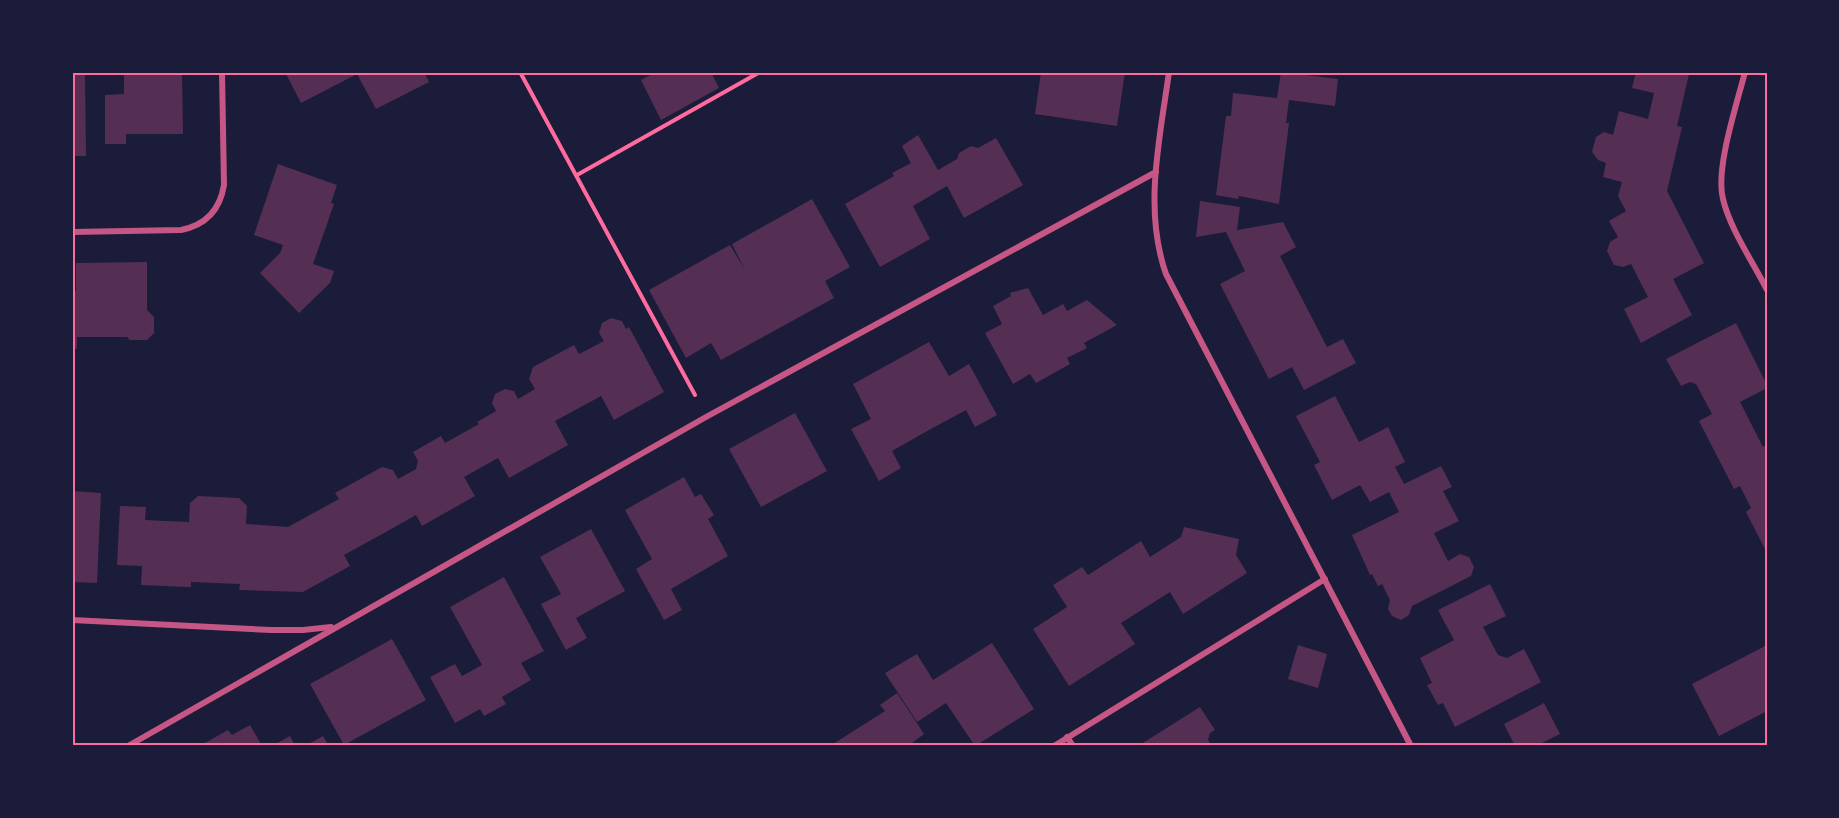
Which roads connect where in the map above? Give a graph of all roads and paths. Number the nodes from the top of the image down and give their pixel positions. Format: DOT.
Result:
graph roads {
  1 [pos="222,72"];
  2 [pos="520,72"];
  3 [pos="760,72"];
  4 [pos="1169,72"];
  5 [pos="1745,72"];
  6 [pos="1156,171"];
  7 [pos="577,176"];
  8 [pos="72,232"];
  9 [pos="1767,290"];
  10 [pos="706,417"];
  11 [pos="1325,579"];
  12 [pos="72,620"];
  13 [pos="335,627"];
  14 [pos="1067,737"];
  15 [pos="128,746"];
  16 [pos="1054,746"];
  17 [pos="1073,746"];
  18 [pos="1411,746"];
  1 -- 8 [label="street"];
  2 -- 7 [label="path"];
  3 -- 7 [label="path"];
  4 -- 6 [label="street"];
  5 -- 9 [label="street"];
  6 -- 10 [label="street"];
  6 -- 11 [label="street"];
  7 -- 10 [label="path"];
  10 -- 13 [label="street"];
  11 -- 14 [label="street"];
  11 -- 18 [label="street"];
  12 -- 13 [label="street"];
  13 -- 15 [label="street"];
  14 -- 16 [label="street"];
  14 -- 17 [label="street"];
}
